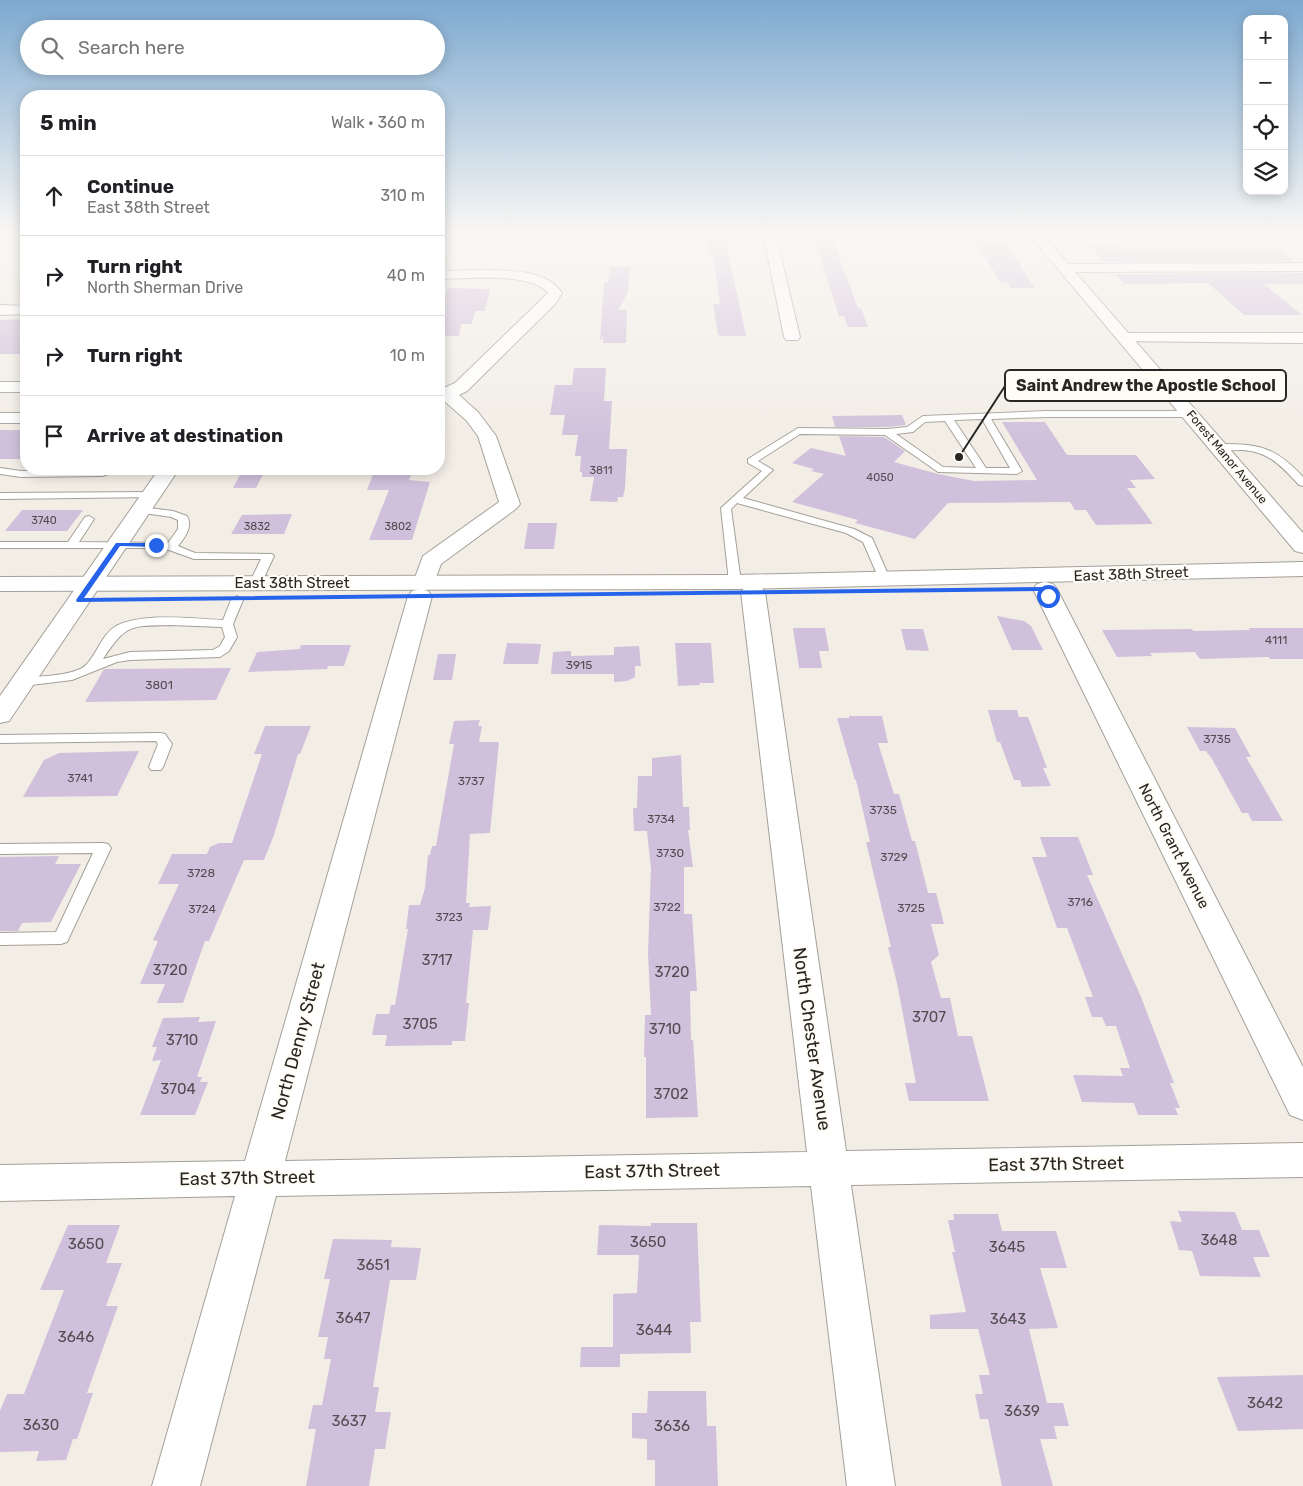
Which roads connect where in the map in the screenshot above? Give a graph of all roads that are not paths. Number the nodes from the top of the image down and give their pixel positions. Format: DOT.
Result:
graph roads {
  1 [pos="551,301"];
  2 [pos="785,301"];
  3 [pos="1093,301"];
  4 [pos="0,310"];
  5 [pos="20,310"];
  6 [pos="792,337"];
  7 [pos="1125,338"];
  8 [pos="1303,338"];
  9 [pos="0,387"];
  10 [pos="20,387"];
  11 [pos="445,393"];
  12 [pos="445,396"];
  13 [pos="1190,414"];
  14 [pos="0,418"];
  15 [pos="20,418"];
  16 [pos="986,418"];
  17 [pos="948,419"];
  18 [pos="887,432"];
  19 [pos="1218,447"];
  20 [pos="0,471"];
  21 [pos="983,471"];
  22 [pos="20,474"];
  23 [pos="165,475"];
  24 [pos="1303,483"];
  25 [pos="4,496"];
  26 [pos="737,500"];
  27 [pos="146,502"];
  28 [pos="0,504"];
  29 [pos="89,519"];
  30 [pos="1300,540"];
  31 [pos="118,544"];
  32 [pos="0,545"];
  33 [pos="71,545"];
  34 [pos="171,547"];
  35 [pos="1303,569"];
  36 [pos="884,579"];
  37 [pos="256,582"];
  38 [pos="0,584"];
  39 [pos="1303,586"];
  40 [pos="744,587"];
  41 [pos="422,589"];
  42 [pos="1045,589"];
  43 [pos="85,593"];
  44 [pos="0,600"];
  45 [pos="237,600"];
  46 [pos="227,624"];
  47 [pos="90,668"];
  48 [pos="8,700"];
  49 [pos="0,739"];
  50 [pos="156,767"];
  51 [pos="0,849"];
  52 [pos="0,939"];
  53 [pos="1303,1104"];
  54 [pos="1303,1160"];
  55 [pos="829,1169"];
  56 [pos="261,1178"];
  57 [pos="0,1183"];
  58 [pos="176,1486"];
  59 [pos="871,1486"];
  1 -- 11 [label="street"];
  2 -- 6 [label="street"];
  3 -- 7 [label="street, Forest Manor Avenue"];
  4 -- 5 [label="street"];
  7 -- 8 [label="street"];
  7 -- 13 [label="street, Forest Manor Avenue"];
  9 -- 10 [label="street"];
  12 -- 41 [label="street, North Denny Street"];
  13 -- 16 [label="lane"];
  13 -- 19 [label="street, Forest Manor Avenue"];
  14 -- 15 [label="street"];
  16 -- 17 [label="lane"];
  16 -- 21 [label="lane"];
  17 -- 18 [label="lane"];
  17 -- 21 [label="lane"];
  18 -- 21 [label="lane"];
  18 -- 26 [label="lane"];
  19 -- 24 [label="lane"];
  19 -- 30 [label="street, Forest Manor Avenue"];
  20 -- 22 [label="lane"];
  22 -- 25 [label="lane"];
  23 -- 27 [label="street"];
  25 -- 27 [label="lane"];
  25 -- 28 [label="lane"];
  26 -- 36 [label="lane"];
  26 -- 40 [label="lane"];
  27 -- 31 [label="street"];
  27 -- 34 [label="lane"];
  29 -- 33 [label="lane"];
  31 -- 33 [label="lane"];
  31 -- 34 [label="lane"];
  31 -- 43 [label="street"];
  32 -- 33 [label="lane"];
  34 -- 37 [label="lane"];
  35 -- 36 [label="street, East 38th Street"];
  36 -- 40 [label="street, East 38th Street"];
  37 -- 41 [label="street, East 38th Street"];
  37 -- 43 [label="street, East 38th Street"];
  38 -- 43 [label="street, East 38th Street"];
  39 -- 42 [label="street, East 38th Street"];
  40 -- 41 [label="street, East 38th Street"];
  40 -- 42 [label="street, East 38th Street"];
  40 -- 55 [label="street, North Chester Avenue"];
  41 -- 45 [label="street, East 38th Street"];
  41 -- 56 [label="street, North Denny Street"];
  42 -- 53 [label="street, North Grant Avenue"];
  43 -- 44 [label="street, East 38th Street"];
  43 -- 45 [label="street, East 38th Street"];
  43 -- 48 [label="street"];
  45 -- 46 [label="lane"];
  46 -- 47 [label="lane"];
  46 -- 47 [label="lane"];
  47 -- 48 [label="lane"];
  49 -- 50 [label="lane"];
  51 -- 52 [label="lane"];
  54 -- 55 [label="street, East 37th Street"];
  55 -- 56 [label="street, East 37th Street"];
  55 -- 59 [label="street, North Chester Avenue"];
  56 -- 57 [label="street, East 37th Street"];
  56 -- 58 [label="street, North Denny Street"];
}
